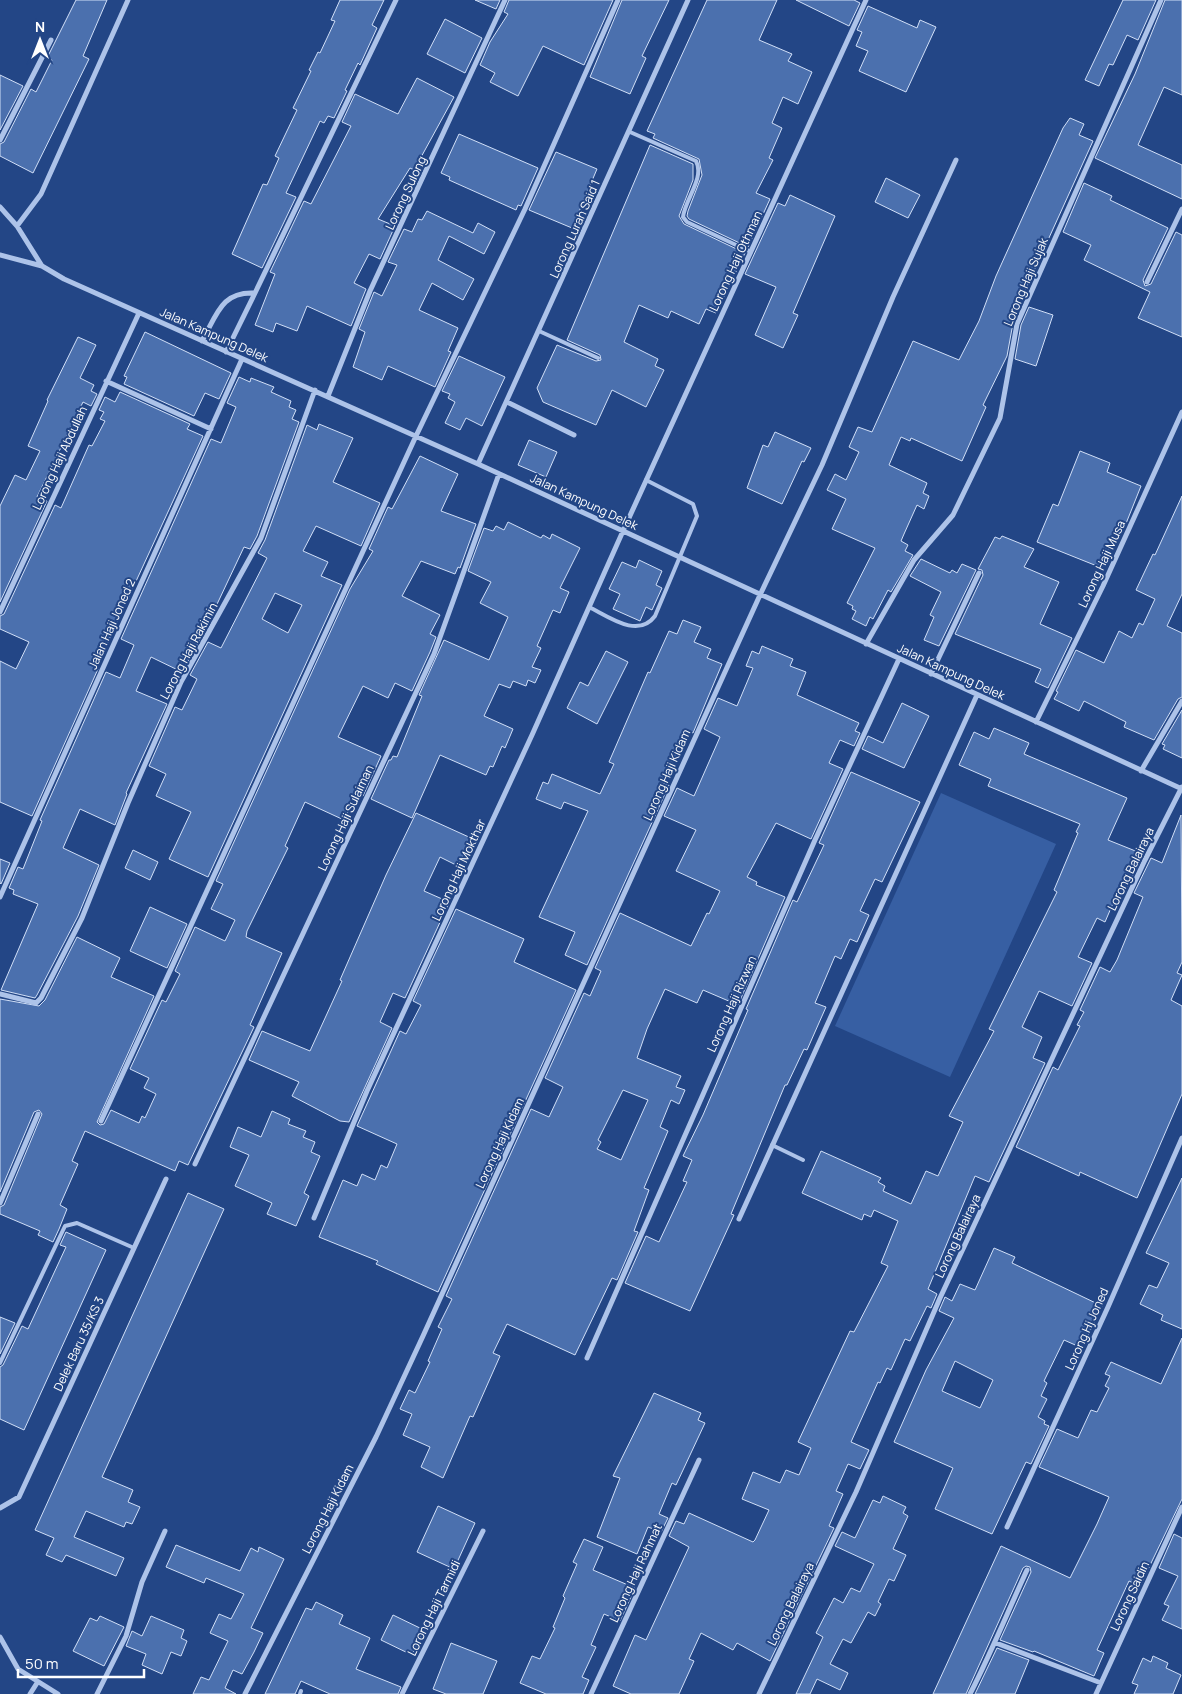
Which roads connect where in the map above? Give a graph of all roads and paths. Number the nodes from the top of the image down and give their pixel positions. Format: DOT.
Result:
graph roads {
  1 [pos="128,0"];
  2 [pos="396,0"];
  3 [pos="505,0"];
  4 [pos="618,0"];
  5 [pos="688,0"];
  6 [pos="866,0"];
  7 [pos="1161,0"];
  8 [pos="51,40"];
  9 [pos="630,132"];
  10 [pos="0,140"];
  11 [pos="956,160"];
  12 [pos="0,207"];
  13 [pos="1182,209"];
  14 [pos="17,226"];
  15 [pos="751,252"];
  16 [pos="0,255"];
  17 [pos="42,266"];
  18 [pos="1147,282"];
  19 [pos="255,293"];
  20 [pos="139,313"];
  21 [pos="539,331"];
  22 [pos="202,341"];
  23 [pos="226,352"];
  24 [pos="598,358"];
  25 [pos="242,359"];
  26 [pos="106,381"];
  27 [pos="315,390"];
  28 [pos="328,396"];
  29 [pos="507,402"];
  30 [pos="1182,412"];
  31 [pos="211,428"];
  32 [pos="574,435"];
  33 [pos="416,436"];
  34 [pos="478,464"];
  35 [pos="499,474"];
  36 [pos="646,480"];
  37 [pos="623,531"];
  38 [pos="680,557"];
  39 [pos="979,573"];
  40 [pos="760,595"];
  41 [pos="589,607"];
  42 [pos="0,612"];
  43 [pos="866,644"];
  44 [pos="899,659"];
  45 [pos="931,674"];
  46 [pos="977,695"];
  47 [pos="1182,702"];
  48 [pos="1036,722"];
  49 [pos="1141,770"];
  50 [pos="1182,788"];
  51 [pos="0,897"];
  52 [pos="0,994"];
  53 [pos="38,1114"];
  54 [pos="101,1121"];
  55 [pos="1182,1138"];
  56 [pos="772,1145"];
  57 [pos="803,1160"];
  58 [pos="195,1164"];
  59 [pos="166,1179"];
  60 [pos="0,1203"];
  61 [pos="314,1218"];
  62 [pos="739,1219"];
  63 [pos="134,1248"];
  64 [pos="587,1358"];
  65 [pos="0,1363"];
  66 [pos="699,1460"];
  67 [pos="1182,1507"];
  68 [pos="0,1508"];
  69 [pos="1007,1527"];
  70 [pos="165,1531"];
  71 [pos="482,1531"];
  72 [pos="1027,1570"];
  73 [pos="0,1637"];
  74 [pos="996,1643"];
  75 [pos="2,1646"];
  76 [pos="37,1682"];
  77 [pos="1101,1683"];
  78 [pos="30,1694"];
  79 [pos="58,1694"];
  80 [pos="97,1694"];
  81 [pos="245,1694"];
  82 [pos="402,1694"];
  83 [pos="591,1694"];
  84 [pos="759,1694"];
  85 [pos="970,1694"];
  86 [pos="1096,1694"];
  1 -- 14 [label="street"];
  2 -- 19 [label="street"];
  3 -- 28 [label="street, Lorong Sulong"];
  4 -- 33 [label="street"];
  5 -- 9 [label="street, Lorong Lurah Said 1"];
  6 -- 15 [label="street, Lorong Haji Othman"];
  7 -- 43 [label="street, Lorong Haji Sujak"];
  8 -- 10 [label="street"];
  9 -- 15 [label="lane"];
  9 -- 21 [label="street, Lorong Lurah Said 1"];
  11 -- 40 [label="street, Lorong Haji Kidam"];
  12 -- 14 [label="street, Jalan Kampung Delek"];
  13 -- 18 [label="street"];
  14 -- 17 [label="street, Jalan Kampung Delek"];
  15 -- 36 [label="street, Lorong Haji Othman"];
  16 -- 17 [label="street"];
  17 -- 20 [label="street, Jalan Kampung Delek"];
  19 -- 22 [label="street"];
  19 -- 23 [label="street"];
  20 -- 22 [label="street, Jalan Kampung Delek"];
  20 -- 26 [label="street, Lorong Haji Abdullah"];
  21 -- 24 [label="lane"];
  21 -- 29 [label="street, Lorong Lurah Said 1"];
  22 -- 23 [label="street, Jalan Kampung Delek"];
  23 -- 25 [label="street, Jalan Kampung Delek"];
  25 -- 27 [label="street, Jalan Kampung Delek"];
  25 -- 31 [label="street, Jalan Haji Joned 2"];
  26 -- 31 [label="street"];
  26 -- 42 [label="street, Lorong Haji Abdullah"];
  27 -- 28 [label="street, Jalan Kampung Delek"];
  27 -- 52 [label="street, Lorong Haji Rakimin"];
  28 -- 33 [label="street, Jalan Kampung Delek"];
  29 -- 32 [label="street"];
  29 -- 34 [label="street, Lorong Lurah Said 1"];
  30 -- 48 [label="street, Lorong Haji Musa"];
  31 -- 51 [label="street, Jalan Haji Joned 2"];
  33 -- 34 [label="street, Jalan Kampung Delek"];
  33 -- 54 [label="street"];
  34 -- 35 [label="street, Jalan Kampung Delek"];
  35 -- 37 [label="street, Jalan Kampung Delek"];
  35 -- 58 [label="street, Lorong Haji Sulaiman"];
  36 -- 37 [label="street, Lorong Haji Othman"];
  36 -- 38 [label="lane"];
  37 -- 38 [label="street, Jalan Kampung Delek"];
  37 -- 41 [label="street, Lorong Haji Mokthar"];
  38 -- 40 [label="street, Jalan Kampung Delek"];
  38 -- 41 [label="lane"];
  39 -- 45 [label="street"];
  40 -- 43 [label="street, Jalan Kampung Delek"];
  40 -- 81 [label="street, Lorong Haji Kidam"];
  41 -- 61 [label="street, Lorong Haji Mokthar"];
  43 -- 44 [label="street, Jalan Kampung Delek"];
  44 -- 45 [label="street, Jalan Kampung Delek"];
  44 -- 64 [label="street, Lorong Haji Rizwan"];
  45 -- 46 [label="street, Jalan Kampung Delek"];
  46 -- 48 [label="street, Jalan Kampung Delek"];
  46 -- 56 [label="street"];
  47 -- 49 [label="street"];
  48 -- 49 [label="street, Jalan Kampung Delek"];
  49 -- 50 [label="street, Jalan Kampung Delek"];
  50 -- 84 [label="street, Lorong Balairaya"];
  53 -- 60 [label="street"];
  55 -- 69 [label="street, Lorong Hj Joned"];
  56 -- 57 [label="lane"];
  56 -- 62 [label="street"];
  59 -- 63 [label="street, Delek Baru 35/KS 3"];
  63 -- 65 [label="lane"];
  63 -- 68 [label="street, Delek Baru 35/KS 3"];
  66 -- 83 [label="street, Lorong Haji Rahmat"];
  67 -- 77 [label="street, Lorong Saidin"];
  70 -- 80 [label="street"];
  71 -- 82 [label="street, Lorong Haji Tarmidi"];
  72 -- 74 [label="street"];
  73 -- 75 [label="street"];
  74 -- 77 [label="street"];
  74 -- 85 [label="street"];
  75 -- 76 [label="street"];
  76 -- 78 [label="street"];
  76 -- 79 [label="street"];
  77 -- 86 [label="street, Lorong Saidin"];
}
